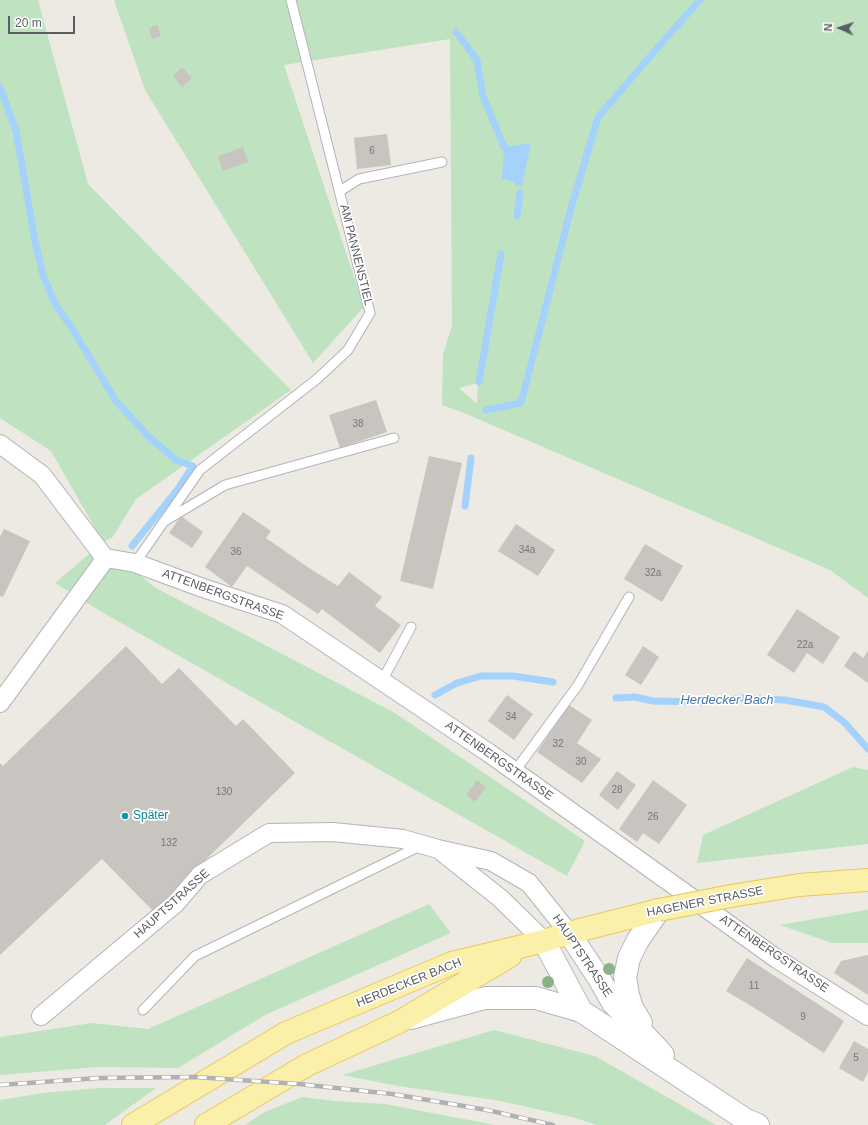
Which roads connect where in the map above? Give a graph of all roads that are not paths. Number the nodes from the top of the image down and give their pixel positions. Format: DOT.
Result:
graph roads {
  1 [pos="291,0"];
  2 [pos="442,162"];
  3 [pos="340,191"];
  4 [pos="394,438"];
  5 [pos="0,444"];
  6 [pos="162,523"];
  7 [pos="105,558"];
  8 [pos="135,562"];
  9 [pos="630,597"];
  10 [pos="411,628"];
  11 [pos="382,681"];
  12 [pos="0,703"];
  13 [pos="515,771"];
  14 [pos="431,847"];
  15 [pos="868,880"];
  16 [pos="659,910"];
  17 [pos="569,933"];
  18 [pos="544,941"];
  19 [pos="143,1010"];
  20 [pos="581,1011"];
  21 [pos="41,1016"];
  22 [pos="868,1016"];
  23 [pos="399,1022"];
  24 [pos="655,1046"];
  25 [pos="680,1076"];
  26 [pos="133,1125"];
  27 [pos="206,1125"];
  28 [pos="758,1125"];
  1 -- 3 [label="lane, AM PANNENSTIEL"];
  2 -- 3 [label="lane"];
  3 -- 6 [label="lane, AM PANNENSTIEL"];
  4 -- 6 [label="lane"];
  5 -- 7 [label="street"];
  6 -- 8 [label="lane, AM PANNENSTIEL"];
  7 -- 8 [label="street, ATTENBERGSTRASSE"];
  7 -- 12 [label="street"];
  8 -- 11 [label="street, ATTENBERGSTRASSE"];
  9 -- 13 [label="lane"];
  10 -- 11 [label="lane"];
  11 -- 13 [label="street, ATTENBERGSTRASSE"];
  13 -- 22 [label="street, ATTENBERGSTRASSE"];
  14 -- 17 [label="street, HAUPTSTRASSE"];
  14 -- 18 [label="street, HAUPTSTRASSE"];
  14 -- 19 [label="lane"];
  14 -- 21 [label="street, HAUPTSTRASSE"];
  15 -- 16 [label="main road, HAGENER STRASSE, bridge"];
  16 -- 17 [label="main road, HAGENER STRASSE"];
  16 -- 24 [label="street, HAUPTSTRASSE"];
  17 -- 18 [label="main road, HAGENER STRASSE"];
  17 -- 24 [label="street, HAUPTSTRASSE"];
  18 -- 20 [label="street, HAUPTSTRASSE"];
  18 -- 23 [label="main road, HERDECKER BACH"];
  18 -- 26 [label="main road, HERDECKER BACH"];
  20 -- 23 [label="street, HAUPTSTRASSE"];
  20 -- 25 [label="street, HAUPTSTRASSE"];
  23 -- 27 [label="main road, HERDECKER BACH"];
  24 -- 25 [label="street, HAUPTSTRASSE"];
  25 -- 28 [label="street, HAUPTSTRASSE"];
}
